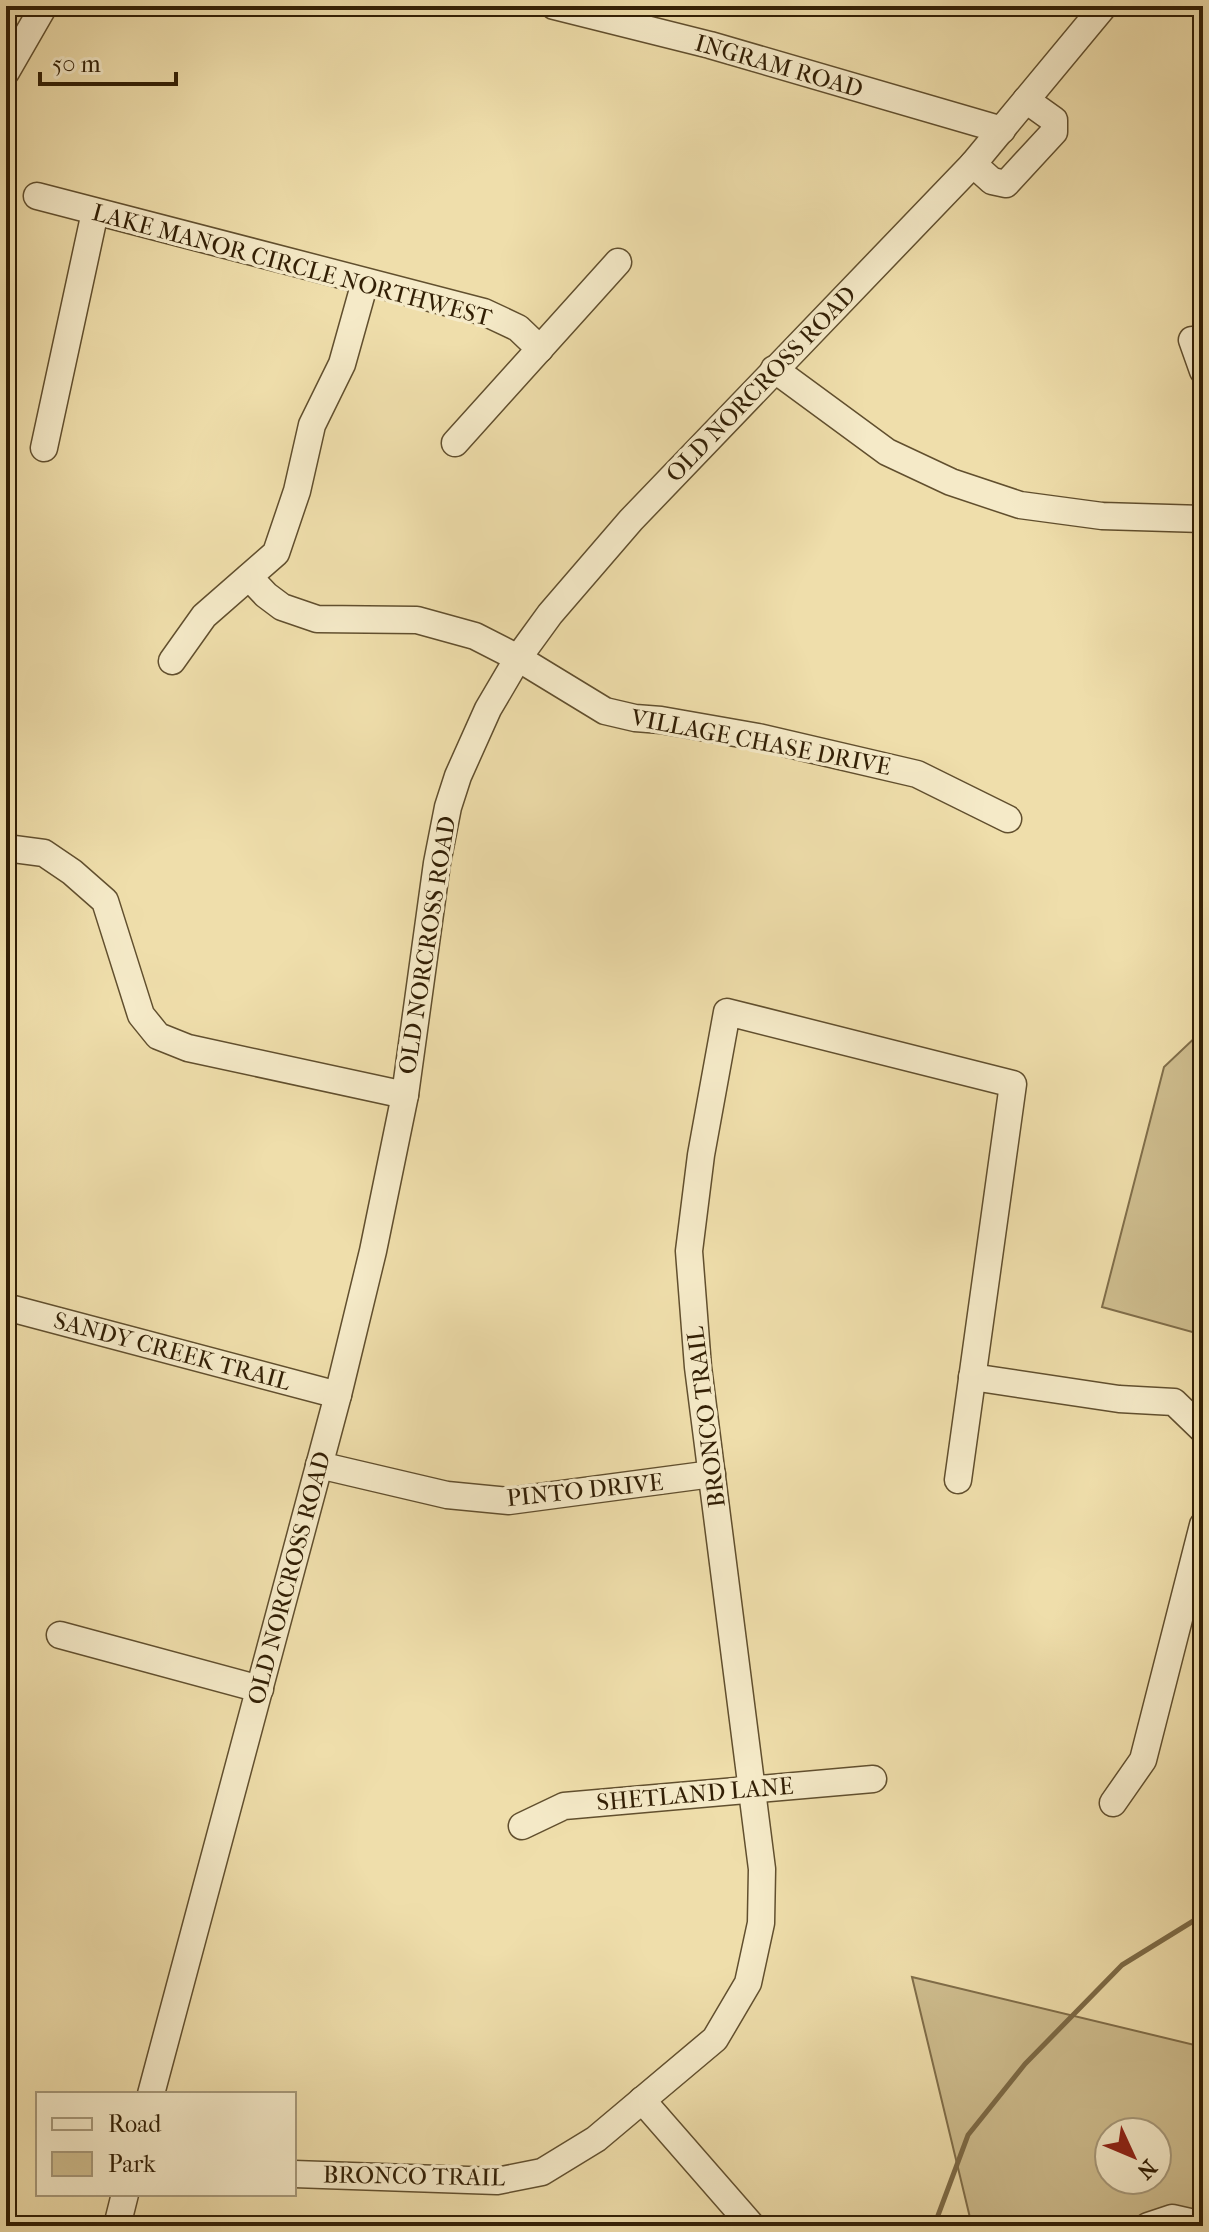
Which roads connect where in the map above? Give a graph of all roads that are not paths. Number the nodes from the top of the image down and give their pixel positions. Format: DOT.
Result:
graph roads {
  1 [pos="44,6"];
  2 [pos="554,6"];
  3 [pos="1104,6"];
  4 [pos="6,72"];
  5 [pos="1032,93"];
  6 [pos="952,116"];
  7 [pos="1002,130"];
  8 [pos="968,169"];
  9 [pos="37,196"];
  10 [pos="95,212"];
  11 [pos="618,262"];
  12 [pos="365,282"];
  13 [pos="1192,340"];
  14 [pos="540,349"];
  15 [pos="774,369"];
  16 [pos="1203,371"];
  17 [pos="455,443"];
  18 [pos="44,448"];
  19 [pos="1203,519"];
  20 [pos="249,577"];
  21 [pos="518,658"];
  22 [pos="172,661"];
  23 [pos="1008,819"];
  24 [pos="6,848"];
  25 [pos="405,1095"];
  26 [pos="6,1307"];
  27 [pos="972,1377"];
  28 [pos="338,1395"];
  29 [pos="1203,1430"];
  30 [pos="319,1465"];
  31 [pos="712,1474"];
  32 [pos="958,1480"];
  33 [pos="1203,1525"];
  34 [pos="60,1635"];
  35 [pos="260,1689"];
  36 [pos="873,1779"];
  37 [pos="754,1788"];
  38 [pos="1113,1803"];
  39 [pos="522,1826"];
  40 [pos="152,2092"];
  41 [pos="642,2100"];
  42 [pos="296,2174"];
  43 [pos="124,2196"];
  44 [pos="1203,2225"];
  45 [pos="117,2226"];
  46 [pos="752,2226"];
  47 [pos="1148,2226"];
  1 -- 4 [label="street"];
  2 -- 6 [label="street, INGRAM ROAD"];
  3 -- 5 [label="street, OLD NORCROSS ROAD"];
  5 -- 6 [label="street"];
  5 -- 7 [label="street, OLD NORCROSS ROAD"];
  5 -- 8 [label="street"];
  6 -- 7 [label="street, INGRAM ROAD"];
  6 -- 8 [label="street"];
  7 -- 8 [label="street, OLD NORCROSS ROAD"];
  8 -- 15 [label="street, OLD NORCROSS ROAD"];
  9 -- 10 [label="street, LAKE MANOR CIRCLE NORTHWEST"];
  10 -- 12 [label="street, LAKE MANOR CIRCLE NORTHWEST"];
  10 -- 18 [label="street"];
  11 -- 14 [label="street"];
  12 -- 14 [label="street, LAKE MANOR CIRCLE NORTHWEST"];
  12 -- 20 [label="street"];
  13 -- 16 [label="street"];
  14 -- 17 [label="street"];
  15 -- 19 [label="street"];
  15 -- 21 [label="street, OLD NORCROSS ROAD"];
  20 -- 21 [label="street, VILLAGE CHASE DRIVE"];
  20 -- 22 [label="street"];
  21 -- 23 [label="street, VILLAGE CHASE DRIVE"];
  21 -- 25 [label="street, OLD NORCROSS ROAD"];
  24 -- 25 [label="street"];
  25 -- 28 [label="street, OLD NORCROSS ROAD"];
  26 -- 28 [label="street, SANDY CREEK TRAIL"];
  27 -- 29 [label="street"];
  27 -- 31 [label="street, BRONCO TRAIL"];
  27 -- 32 [label="street, BRONCO TRAIL"];
  28 -- 30 [label="street, OLD NORCROSS ROAD"];
  30 -- 31 [label="street, PINTO DRIVE"];
  30 -- 35 [label="street, OLD NORCROSS ROAD"];
  31 -- 37 [label="street, BRONCO TRAIL"];
  33 -- 38 [label="street"];
  34 -- 35 [label="street"];
  35 -- 40 [label="street, OLD NORCROSS ROAD"];
  36 -- 37 [label="street, SHETLAND LANE"];
  37 -- 39 [label="street, SHETLAND LANE"];
  37 -- 41 [label="street, BRONCO TRAIL"];
  41 -- 42 [label="street, BRONCO TRAIL"];
  41 -- 46 [label="street"];
  43 -- 45 [label="street"];
  44 -- 47 [label="street"];
}
